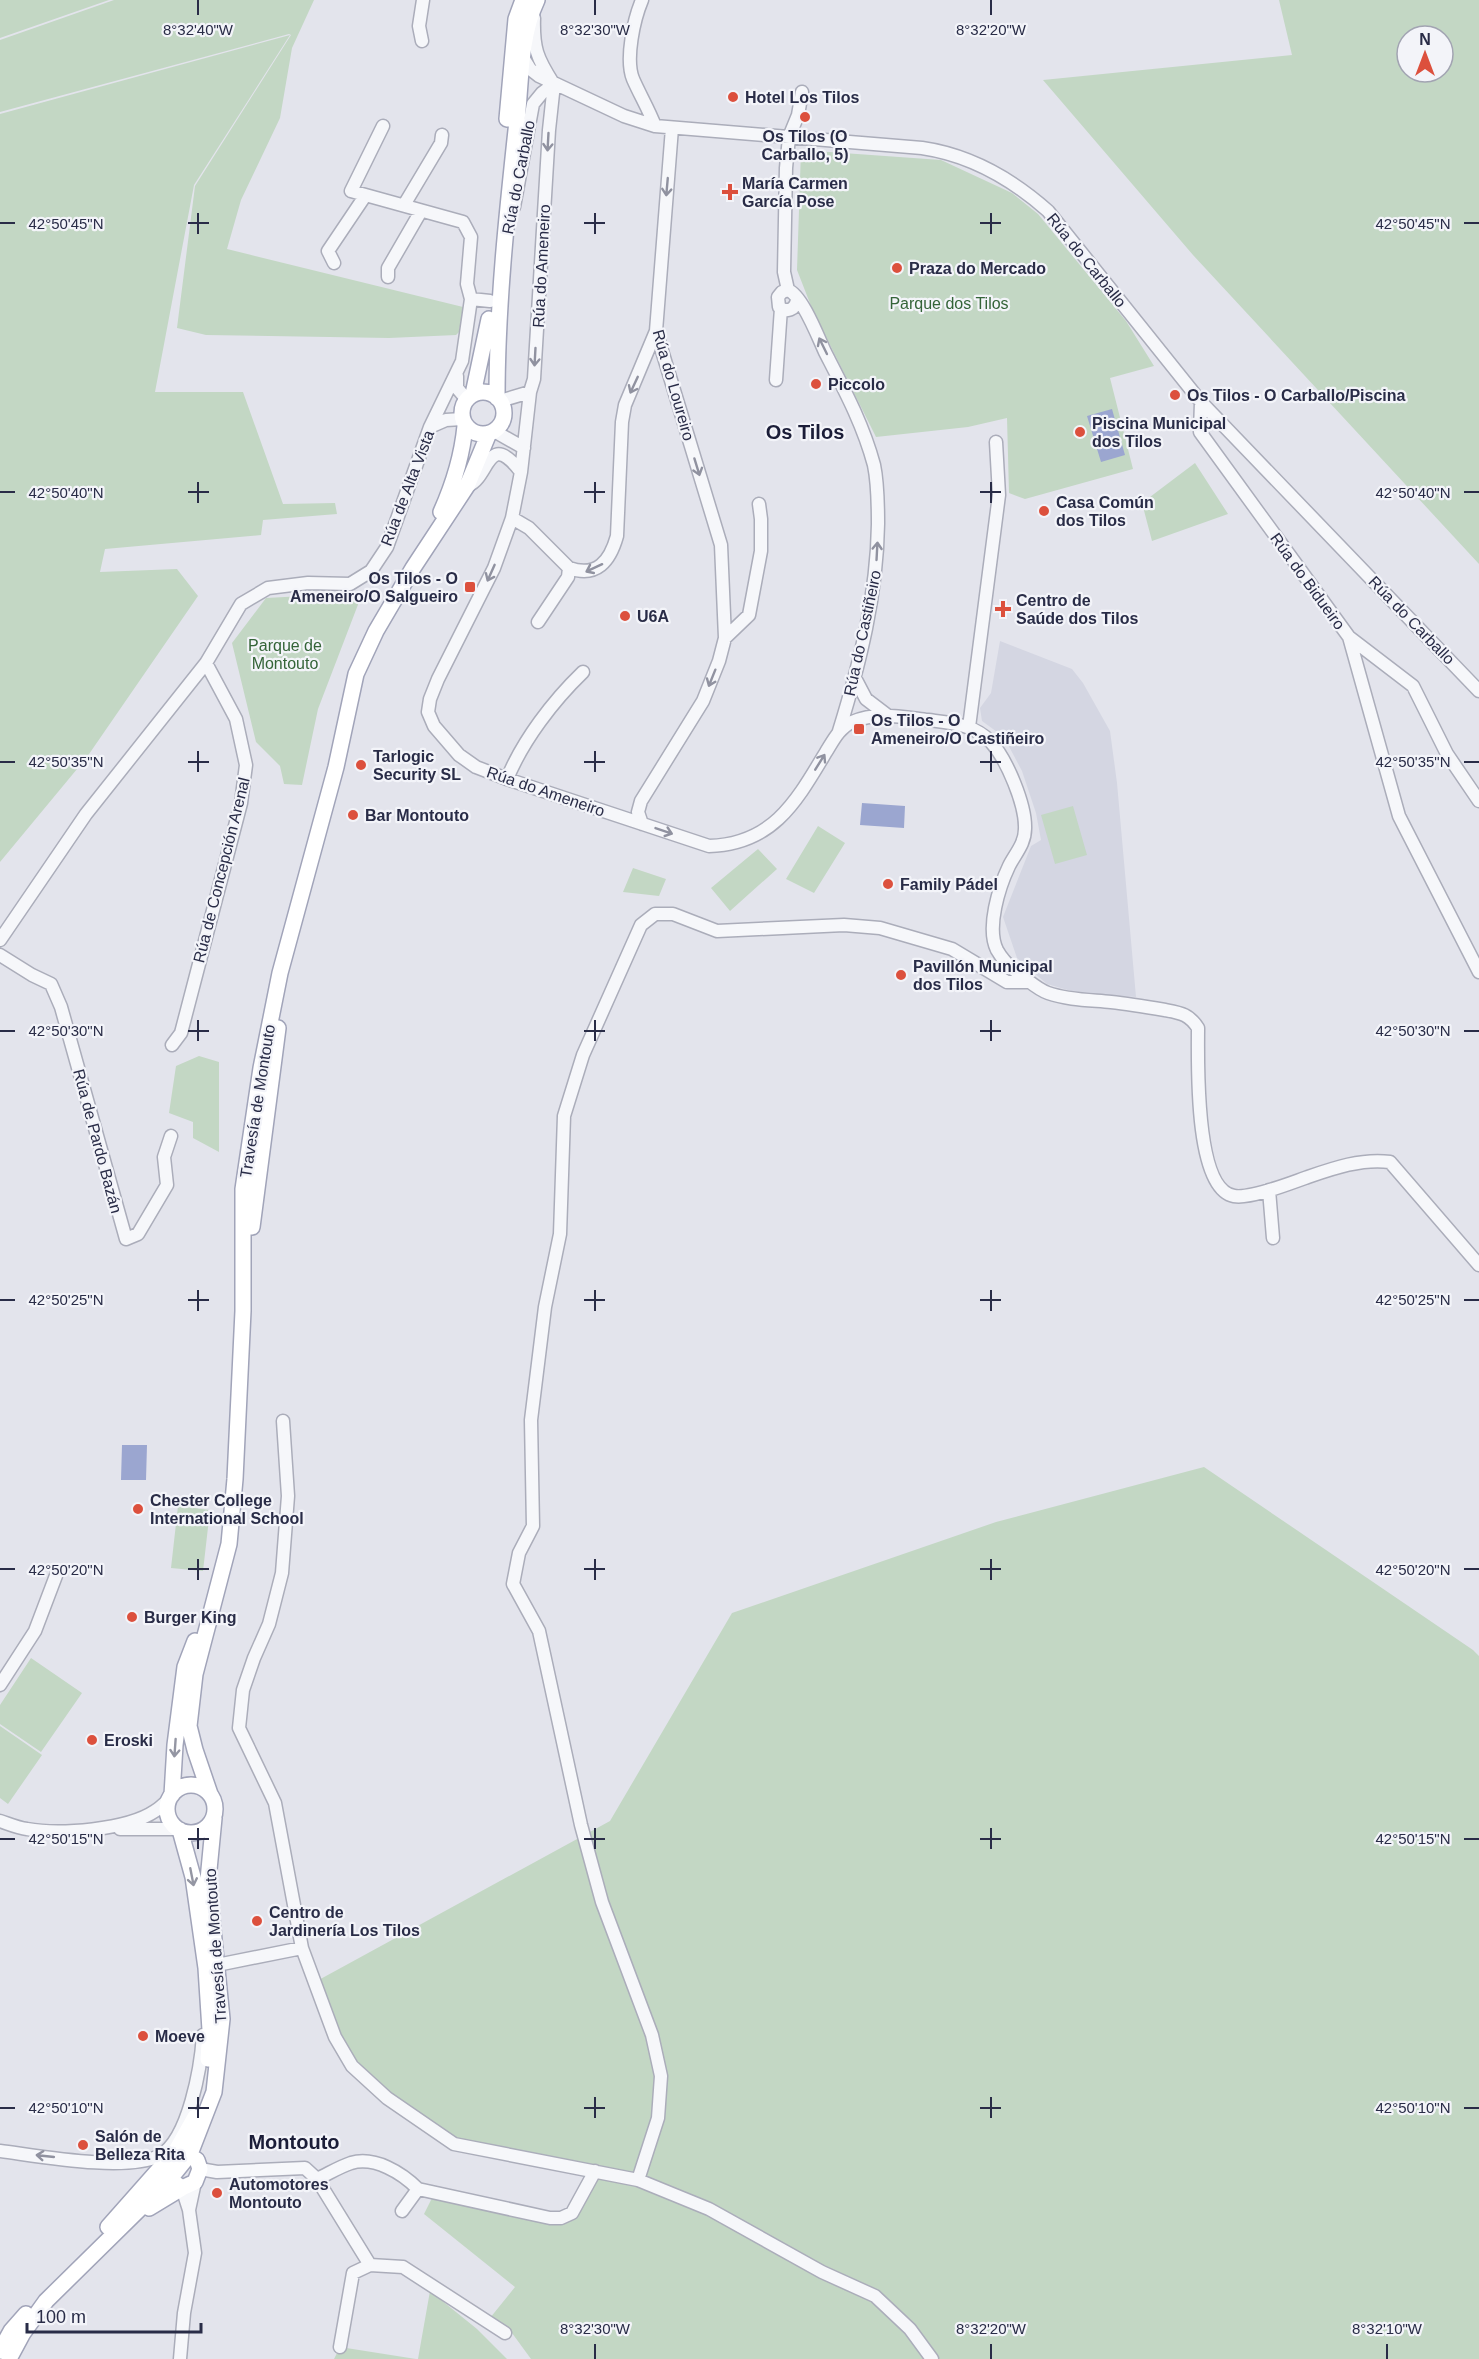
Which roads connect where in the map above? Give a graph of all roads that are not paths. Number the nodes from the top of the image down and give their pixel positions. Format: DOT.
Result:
graph roads {
  1 [pos="423,0"];
  2 [pos="642,0"];
  3 [pos="531,1"];
  4 [pos="422,40"];
  5 [pos="524,61"];
  6 [pos="554,84"];
  7 [pos="802,92"];
  8 [pos="382,126"];
  9 [pos="655,126"];
  10 [pos="672,128"];
  11 [pos="442,135"];
  12 [pos="789,137"];
  13 [pos="365,196"];
  14 [pos="404,205"];
  15 [pos="422,211"];
  16 [pos="504,244"];
  17 [pos="334,263"];
  18 [pos="388,277"];
  19 [pos="788,290"];
  20 [pos="471,299"];
  21 [pos="797,300"];
  22 [pos="490,302"];
  23 [pos="781,308"];
  24 [pos="656,331"];
  25 [pos="458,371"];
  26 [pos="776,380"];
  27 [pos="530,392"];
  28 [pos="468,396"];
  29 [pos="500,402"];
  30 [pos="1201,402"];
  31 [pos="440,406"];
  32 [pos="527,414"];
  33 [pos="464,422"];
  34 [pos="430,428"];
  35 [pos="491,432"];
  36 [pos="996,442"];
  37 [pos="524,448"];
  38 [pos="521,472"];
  39 [pos="467,486"];
  40 [pos="759,504"];
  41 [pos="512,518"];
  42 [pos="420,556"];
  43 [pos="569,568"];
  44 [pos="538,622"];
  45 [pos="1349,637"];
  46 [pos="725,638"];
  47 [pos="206,663"];
  48 [pos="583,672"];
  49 [pos="855,678"];
  50 [pos="1479,691"];
  51 [pos="887,715"];
  52 [pos="969,727"];
  53 [pos="839,731"];
  54 [pos="507,779"];
  55 [pos="1479,801"];
  56 [pos="642,824"];
  57 [pos="0,940"];
  58 [pos="0,955"];
  59 [pos="1478,970"];
  60 [pos="1030,982"];
  61 [pos="172,1046"];
  62 [pos="171,1136"];
  63 [pos="1269,1190"];
  64 [pos="1273,1238"];
  65 [pos="1479,1265"];
  66 [pos="282,1421"];
  67 [pos="57,1573"];
  68 [pos="216,1592"];
  69 [pos="0,1685"];
  70 [pos="210,1794"];
  71 [pos="171,1797"];
  72 [pos="214,1818"];
  73 [pos="0,1821"];
  74 [pos="107,1827"];
  75 [pos="178,1830"];
  76 [pos="302,1948"];
  77 [pos="212,1966"];
  78 [pos="0,2151"];
  79 [pos="184,2152"];
  80 [pos="595,2171"];
  81 [pos="181,2178"];
  82 [pos="317,2179"];
  83 [pos="638,2180"];
  84 [pos="418,2189"];
  85 [pos="402,2211"];
  86 [pos="370,2265"];
  87 [pos="505,2333"];
  88 [pos="340,2347"];
  89 [pos="0,2351"];
  90 [pos="9,2359"];
  91 [pos="180,2359"];
  92 [pos="933,2359"];
  1 -- 4 [label="street"];
  2 -- 9 [label="street"];
  3 -- 5 [label="main road"];
  3 -- 6 [label="street"];
  3 -- 22 [label="main road"];
  5 -- 6 [label="street, Rúa do Carballo"];
  5 -- 16 [label="main road"];
  6 -- 9 [label="street, Rúa do Carballo"];
  6 -- 16 [label="street, Rúa do Carballo"];
  6 -- 27 [label="street, Rúa do Ameneiro, one-way"];
  7 -- 12 [label="street"];
  8 -- 13 [label="street"];
  9 -- 10 [label="street, Rúa do Carballo"];
  10 -- 12 [label="street, Rúa do Carballo"];
  10 -- 24 [label="street, Rúa do Loureiro, one-way"];
  11 -- 14 [label="street"];
  12 -- 19 [label="street"];
  12 -- 30 [label="street, Rúa do Carballo"];
  13 -- 14 [label="street, Rúa de Alta Vista"];
  13 -- 17 [label="street"];
  14 -- 15 [label="street, Rúa de Alta Vista"];
  15 -- 18 [label="street"];
  15 -- 20 [label="street, Rúa de Alta Vista"];
  16 -- 29 [label="main road"];
  19 -- 21 [label="street, Rúa do Castiñeiro"];
  19 -- 23 [label="street"];
  20 -- 22 [label="street"];
  20 -- 25 [label="street, Rúa de Alta Vista"];
  21 -- 23 [label="street"];
  49 -- 21 [label="street, Rúa do Castiñeiro, one-way"];
  22 -- 28 [label="main road"];
  23 -- 26 [label="street"];
  24 -- 43 [label="street, one-way"];
  24 -- 46 [label="street, Rúa do Loureiro, one-way"];
  25 -- 28 [label="street, Rúa de Alta Vista"];
  25 -- 31 [label="street, Rúa de Alta Vista"];
  27 -- 29 [label="street"];
  27 -- 32 [label="street, Rúa do Ameneiro"];
  28 -- 29 [label="main road"];
  28 -- 31 [label="street"];
  28 -- 33 [label="main road"];
  29 -- 32 [label="street"];
  29 -- 35 [label="main road"];
  30 -- 45 [label="street, Rúa do Bidueiro"];
  30 -- 50 [label="street, Rúa do Carballo"];
  31 -- 34 [label="street, Rúa de Alta Vista"];
  32 -- 37 [label="street, Rúa do Ameneiro"];
  33 -- 34 [label="street"];
  33 -- 35 [label="main road"];
  33 -- 42 [label="main road, Travesía de Montouto"];
  34 -- 47 [label="street, Rúa de Alta Vista"];
  35 -- 37 [label="street"];
  35 -- 39 [label="main road, Travesía de Montouto"];
  36 -- 52 [label="street"];
  37 -- 38 [label="street, Rúa do Ameneiro"];
  38 -- 39 [label="street"];
  38 -- 41 [label="street, Rúa do Ameneiro"];
  39 -- 42 [label="main road, Travesía de Montouto"];
  40 -- 46 [label="street"];
  41 -- 43 [label="street"];
  41 -- 54 [label="street, Rúa do Ameneiro, one-way"];
  42 -- 68 [label="main road, Travesía de Montouto"];
  43 -- 44 [label="street"];
  45 -- 55 [label="street"];
  45 -- 59 [label="street, Rúa do Bidueiro"];
  46 -- 56 [label="street, Rúa do Loureiro, one-way"];
  47 -- 57 [label="street"];
  47 -- 61 [label="street, Rúa de Concepción Arenal"];
  48 -- 54 [label="street"];
  49 -- 51 [label="street"];
  49 -- 53 [label="street, Rúa do Castiñeiro"];
  51 -- 52 [label="street"];
  51 -- 53 [label="street"];
  52 -- 60 [label="street"];
  56 -- 53 [label="street, Rúa do Ameneiro, one-way"];
  54 -- 56 [label="street, Rúa do Ameneiro"];
  58 -- 62 [label="street, Rúa de Pardo Bazán"];
  60 -- 63 [label="street"];
  60 -- 83 [label="street"];
  63 -- 64 [label="street"];
  63 -- 65 [label="street"];
  66 -- 76 [label="street"];
  67 -- 69 [label="street"];
  68 -- 70 [label="main road, Travesía de Montouto"];
  68 -- 71 [label="main road, Travesía de Montouto, one-way"];
  70 -- 71 [label="main road"];
  70 -- 72 [label="main road, Travesía de Montouto"];
  71 -- 74 [label="street"];
  71 -- 75 [label="main road, Travesía de Montouto"];
  72 -- 75 [label="main road"];
  72 -- 77 [label="main road, Travesía de Montouto"];
  73 -- 74 [label="street"];
  74 -- 75 [label="street"];
  75 -- 77 [label="main road, Travesía de Montouto, one-way"];
  76 -- 77 [label="street"];
  76 -- 80 [label="street"];
  77 -- 78 [label="street, one-way"];
  77 -- 79 [label="main road, Travesía de Montouto"];
  79 -- 81 [label="main road, Travesía de Montouto"];
  79 -- 81 [label="main road"];
  80 -- 83 [label="street"];
  80 -- 84 [label="street"];
  81 -- 82 [label="street"];
  81 -- 89 [label="main road, Travesía de Montouto"];
  81 -- 90 [label="main road, Travesía de Montouto"];
  81 -- 91 [label="street"];
  82 -- 84 [label="street"];
  82 -- 86 [label="street"];
  83 -- 92 [label="street"];
  84 -- 85 [label="street"];
  86 -- 87 [label="street"];
  86 -- 88 [label="street"];
}
